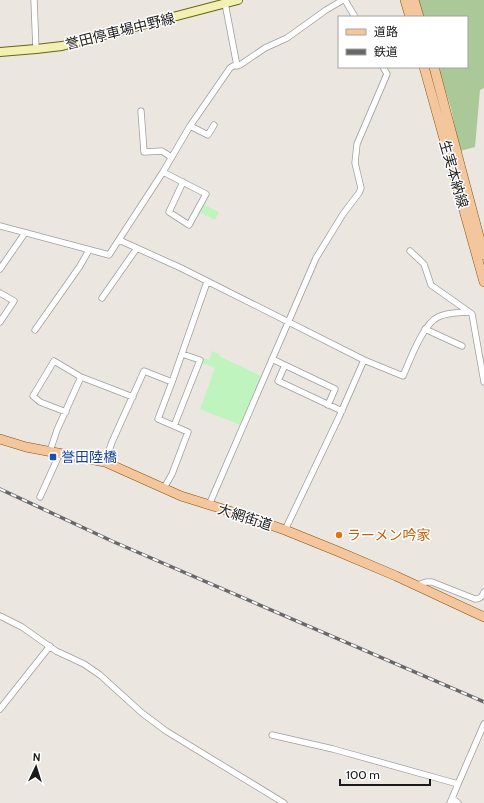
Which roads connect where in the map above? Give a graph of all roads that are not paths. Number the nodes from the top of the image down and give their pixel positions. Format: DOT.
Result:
graph roads {
  1 [pos="34,0"];
  2 [pos="238,0"];
  3 [pos="344,0"];
  4 [pos="405,0"];
  5 [pos="414,0"];
  6 [pos="225,3"];
  7 [pos="354,16"];
  8 [pos="410,16"];
  9 [pos="419,16"];
  10 [pos="36,50"];
  11 [pos="0,52"];
  12 [pos="237,66"];
  13 [pos="384,68"];
  14 [pos="424,68"];
  15 [pos="434,68"];
  16 [pos="141,111"];
  17 [pos="214,125"];
  18 [pos="190,126"];
  19 [pos="171,157"];
  20 [pos="163,172"];
  21 [pos="183,182"];
  22 [pos="0,226"];
  23 [pos="25,233"];
  24 [pos="119,240"];
  25 [pos="137,248"];
  26 [pos="89,250"];
  27 [pos="410,251"];
  28 [pos="484,255"];
  29 [pos="0,270"];
  30 [pos="207,282"];
  31 [pos="484,282"];
  32 [pos="0,293"];
  33 [pos="102,298"];
  34 [pos="469,312"];
  35 [pos="0,322"];
  36 [pos="288,322"];
  37 [pos="425,329"];
  38 [pos="35,330"];
  39 [pos="462,346"];
  40 [pos="182,354"];
  41 [pos="272,359"];
  42 [pos="364,360"];
  43 [pos="285,365"];
  44 [pos="81,377"];
  45 [pos="172,382"];
  46 [pos="484,382"];
  47 [pos="133,397"];
  48 [pos="328,405"];
  49 [pos="342,411"];
  50 [pos="66,412"];
  51 [pos="174,426"];
  52 [pos="0,439"];
  53 [pos="50,451"];
  54 [pos="60,453"];
  55 [pos="105,462"];
  56 [pos="164,488"];
  57 [pos="40,496"];
  58 [pos="209,505"];
  59 [pos="285,530"];
  60 [pos="416,585"];
  61 [pos="484,592"];
  62 [pos="0,616"];
  63 [pos="484,617"];
  64 [pos="50,646"];
  65 [pos="0,709"];
  66 [pos="484,724"];
  67 [pos="272,735"];
  68 [pos="458,784"];
  69 [pos="451,801"];
  70 [pos="284,803"];
  71 [pos="458,803"];
  1 -- 10 [label="street"];
  2 -- 6 [label="main road, 誉田停車場中野線"];
  3 -- 7 [label="street"];
  3 -- 12 [label="street"];
  4 -- 8 [label="main road"];
  5 -- 9 [label="main road"];
  6 -- 10 [label="main road, 誉田停車場中野線"];
  6 -- 12 [label="street"];
  10 -- 11 [label="main road, 誉田停車場中野線"];
  12 -- 18 [label="street"];
  13 -- 36 [label="street"];
  14 -- 31 [label="main road, 生実本納線"];
  15 -- 28 [label="main road, 生実本納線"];
  16 -- 19 [label="street"];
  17 -- 18 [label="street"];
  18 -- 19 [label="street"];
  19 -- 20 [label="street"];
  20 -- 21 [label="street"];
  20 -- 24 [label="street"];
  21 -- 21 [label="street"];
  22 -- 23 [label="street"];
  23 -- 26 [label="street"];
  23 -- 29 [label="street"];
  24 -- 25 [label="street"];
  24 -- 26 [label="street"];
  25 -- 30 [label="street"];
  25 -- 33 [label="street"];
  26 -- 38 [label="street"];
  27 -- 34 [label="street"];
  30 -- 36 [label="street"];
  30 -- 40 [label="street"];
  32 -- 35 [label="street"];
  34 -- 37 [label="street"];
  34 -- 46 [label="street"];
  36 -- 41 [label="street"];
  36 -- 42 [label="street"];
  37 -- 39 [label="street"];
  37 -- 42 [label="street"];
  40 -- 45 [label="street"];
  40 -- 51 [label="street"];
  41 -- 43 [label="street"];
  41 -- 58 [label="street"];
  42 -- 49 [label="street"];
  43 -- 48 [label="street"];
  43 -- 48 [label="street"];
  44 -- 47 [label="street"];
  44 -- 50 [label="street"];
  44 -- 50 [label="street"];
  45 -- 47 [label="street"];
  45 -- 51 [label="street"];
  47 -- 55 [label="street"];
  48 -- 49 [label="street"];
  49 -- 59 [label="street"];
  50 -- 53 [label="street"];
  51 -- 56 [label="street"];
  52 -- 53 [label="main road, 大網街道"];
  53 -- 54 [label="main road, 大網街道"];
  54 -- 55 [label="main road, 大網街道"];
  54 -- 57 [label="street"];
  55 -- 56 [label="main road, 大網街道"];
  56 -- 58 [label="main road, 大網街道"];
  58 -- 59 [label="main road, 大網街道"];
  59 -- 60 [label="main road, 大網街道"];
  60 -- 61 [label="street"];
  60 -- 63 [label="main road, 大網街道"];
  62 -- 64 [label="street"];
  64 -- 65 [label="street"];
  64 -- 70 [label="street"];
  66 -- 68 [label="street"];
  67 -- 68 [label="street"];
  68 -- 69 [label="street"];
  69 -- 71 [label="street"];
}
